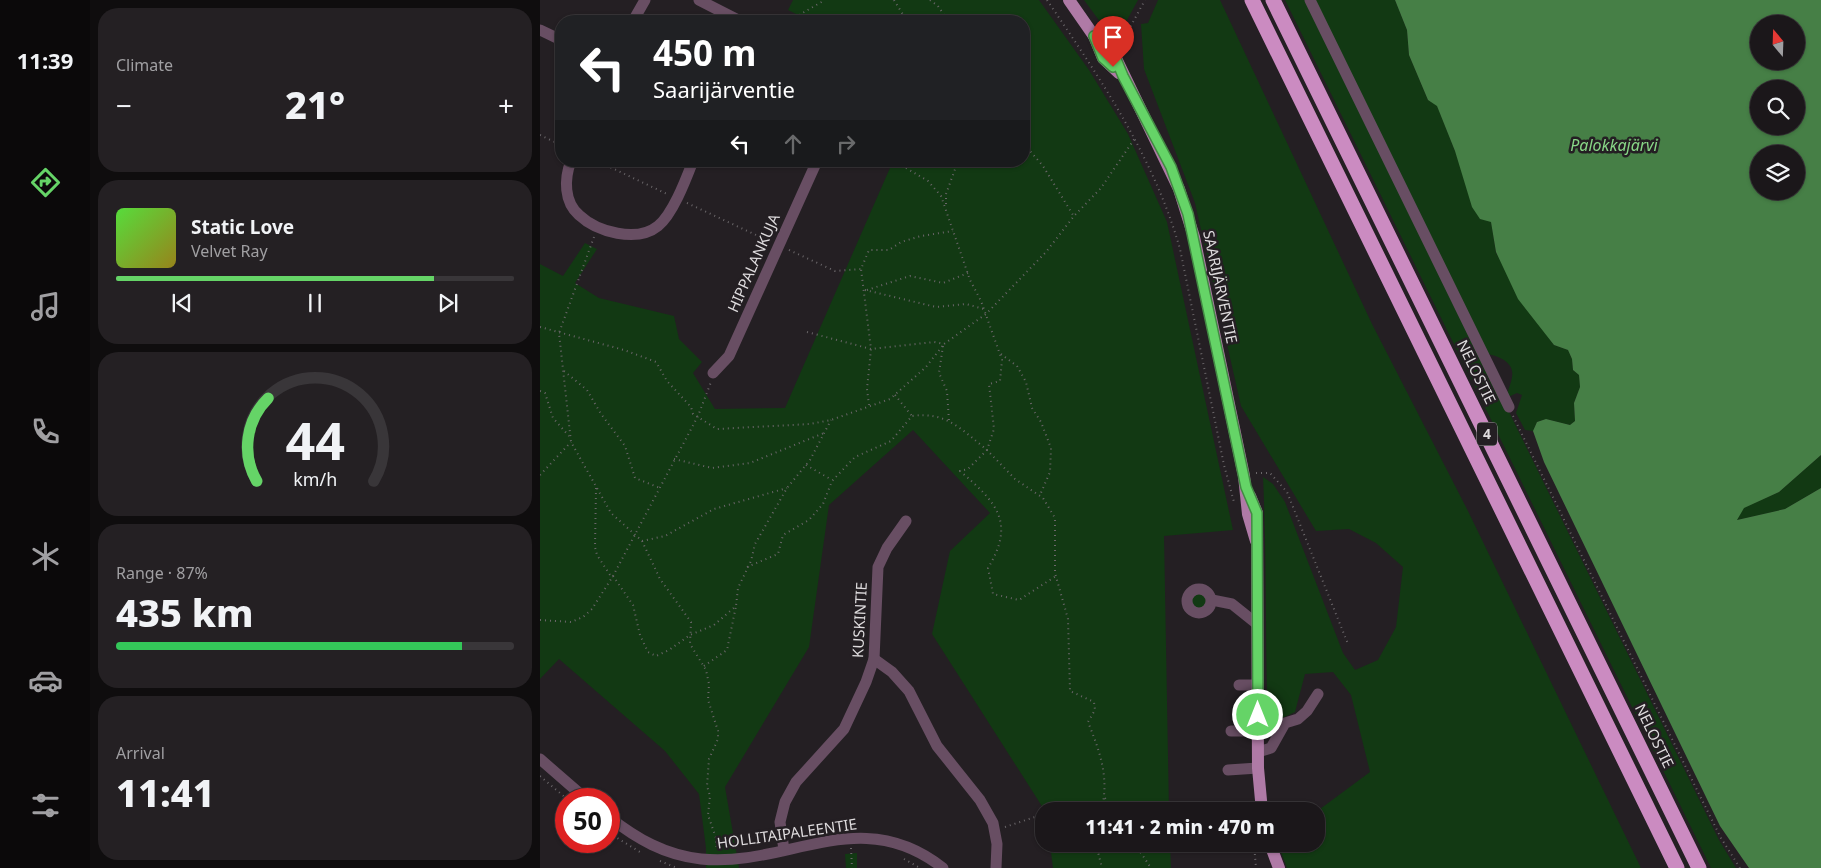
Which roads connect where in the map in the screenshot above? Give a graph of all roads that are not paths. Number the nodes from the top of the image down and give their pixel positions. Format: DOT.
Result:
graph roads {
  1 [pos="646,0"];
  2 [pos="700,0"];
  3 [pos="1069,0"];
  4 [pos="1252,0"];
  5 [pos="1273,0"];
  6 [pos="1310,0"];
  7 [pos="637,15"];
  8 [pos="729,15"];
  9 [pos="540,30"];
  10 [pos="555,37"];
  11 [pos="569,167"];
  12 [pos="690,167"];
  13 [pos="814,167"];
  14 [pos="713,373"];
  15 [pos="1509,407"];
  16 [pos="906,521"];
  17 [pos="1212,600"];
  18 [pos="1257,624"];
  19 [pos="874,659"];
  20 [pos="1239,684"];
  21 [pos="1257,685"];
  22 [pos="1318,694"];
  23 [pos="1258,730"];
  24 [pos="1232,731"];
  25 [pos="1258,752"];
  26 [pos="540,759"];
  27 [pos="1258,768"];
  28 [pos="1228,770"];
  29 [pos="573,788"];
  30 [pos="1261,802"];
  31 [pos="620,825"];
  32 [pos="784,850"];
  33 [pos="1273,852"];
  34 [pos="702,864"];
  35 [pos="1676,866"];
  36 [pos="942,868"];
  37 [pos="996,868"];
  38 [pos="1279,868"];
  39 [pos="1699,868"];
  1 -- 7 [label="street"];
  2 -- 8 [label="street"];
  3 -- 18 [label="main road, SAARIJÄRVENTIE"];
  4 -- 35 [label="highway, 4"];
  5 -- 39 [label="highway, NELOSTIE / 4"];
  6 -- 15 [label="street"];
  9 -- 10 [label="street"];
  11 -- 12 [label="street"];
  13 -- 14 [label="street, HIPPALANKUJA"];
  16 -- 19 [label="street, KUSKINTIE"];
  17 -- 18 [label="street"];
  18 -- 21 [label="main road, SAARIJÄRVENTIE"];
  19 -- 32 [label="street, KUSKINTIE"];
  19 -- 37 [label="street"];
  20 -- 21 [label="street"];
  21 -- 23 [label="main road, SAARIJÄRVENTIE"];
  22 -- 25 [label="street"];
  23 -- 24 [label="street"];
  23 -- 25 [label="main road, SAARIJÄRVENTIE"];
  25 -- 27 [label="main road, SAARIJÄRVENTIE"];
  26 -- 29 [label="street"];
  27 -- 28 [label="street"];
  27 -- 30 [label="main road, SAARIJÄRVENTIE"];
  31 -- 34 [label="street, HOLLITAIPALEENTIE"];
  32 -- 34 [label="street, HOLLITAIPALEENTIE"];
  32 -- 36 [label="street, HOLLITAIPALEENTIE"];
  33 -- 38 [label="main road"];
}
